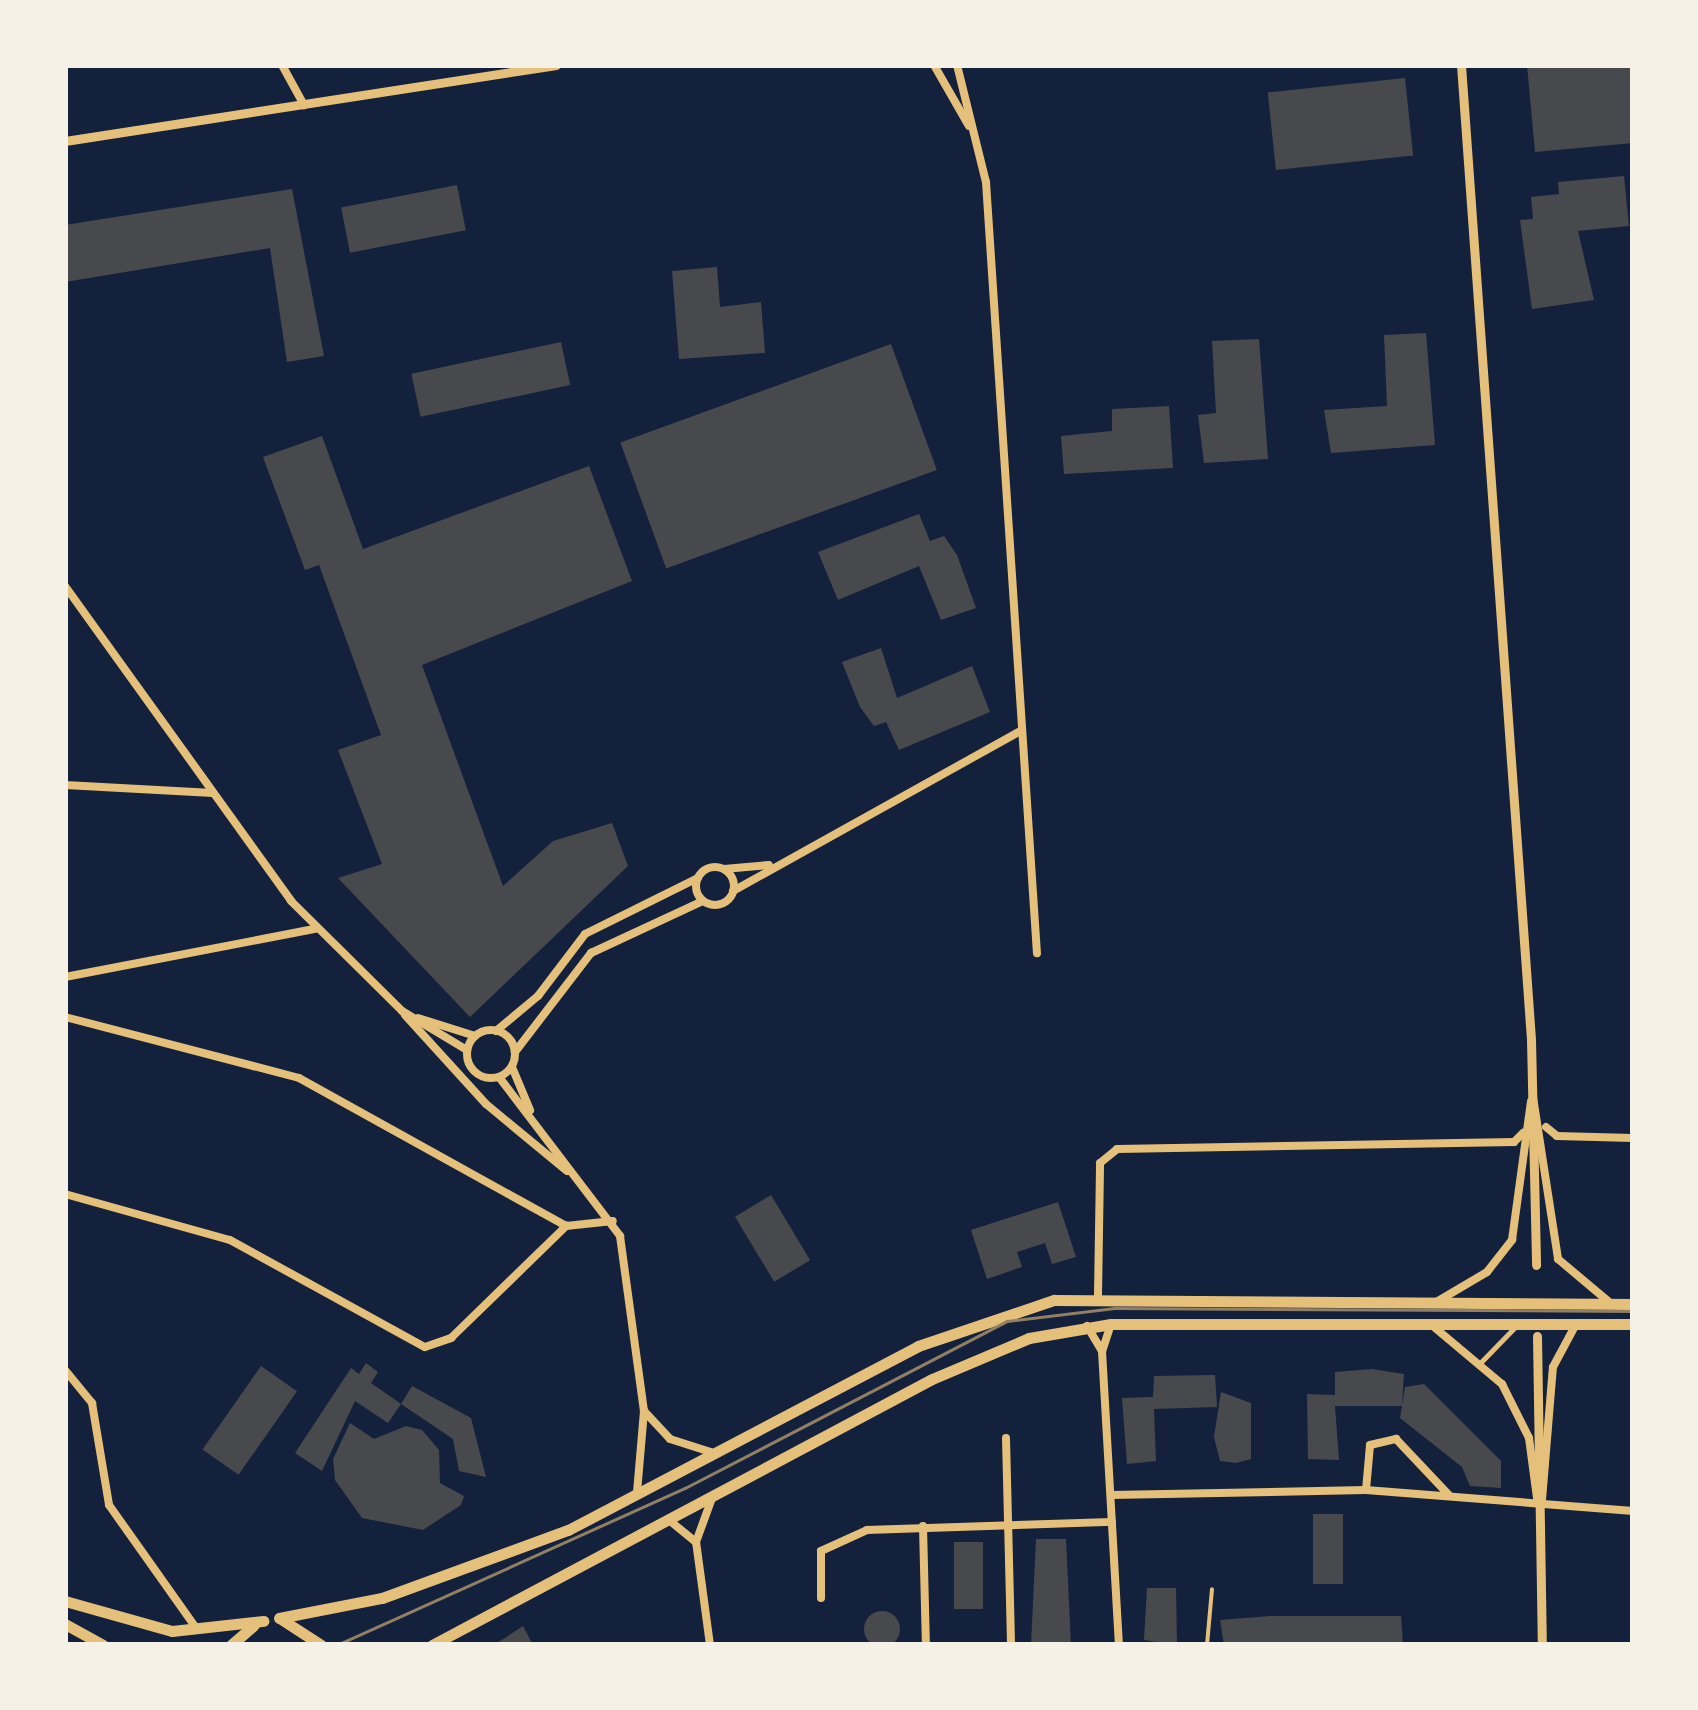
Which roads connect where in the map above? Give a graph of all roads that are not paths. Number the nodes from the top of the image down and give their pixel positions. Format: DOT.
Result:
graph roads {
  1 [pos="282,65"];
  2 [pos="556,65"];
  3 [pos="934,65"];
  4 [pos="957,65"];
  5 [pos="1461,65"];
  6 [pos="304,105"];
  7 [pos="65,142"];
  8 [pos="978,144"];
  9 [pos="65,586"];
  10 [pos="1022,731"];
  11 [pos="65,784"];
  12 [pos="213,793"];
  13 [pos="773,865"];
  14 [pos="724,869"];
  15 [pos="698,878"];
  16 [pos="733,890"];
  17 [pos="704,901"];
  18 [pos="315,929"];
  19 [pos="1037,953"];
  20 [pos="65,977"];
  21 [pos="402,1011"];
  22 [pos="65,1017"];
  23 [pos="496,1031"];
  24 [pos="475,1036"];
  25 [pos="467,1050"];
  26 [pos="515,1052"];
  27 [pos="512,1067"];
  28 [pos="499,1077"];
  29 [pos="1534,1097"];
  30 [pos="534,1119"];
  31 [pos="1544,1123"];
  32 [pos="1523,1132"];
  33 [pos="1561,1136"];
  34 [pos="1633,1138"];
  35 [pos="1546,1148"];
  36 [pos="571,1174"];
  37 [pos="65,1194"];
  38 [pos="613,1220"];
  39 [pos="566,1226"];
  40 [pos="1536,1266"];
  41 [pos="1098,1295"];
  42 [pos="1437,1302"];
  43 [pos="1613,1304"];
  44 [pos="1633,1304"];
  45 [pos="1112,1324"];
  46 [pos="1425,1324"];
  47 [pos="1580,1324"];
  48 [pos="1633,1324"];
  49 [pos="1087,1326"];
  50 [pos="1516,1326"];
  51 [pos="1537,1336"];
  52 [pos="1102,1351"];
  53 [pos="1481,1362"];
  54 [pos="65,1370"];
  55 [pos="644,1411"];
  56 [pos="1006,1438"];
  57 [pos="719,1454"];
  58 [pos="1534,1488"];
  59 [pos="1366,1490"];
  60 [pos="714,1495"];
  61 [pos="1111,1495"];
  62 [pos="1449,1495"];
  63 [pos="632,1500"];
  64 [pos="1516,1503"];
  65 [pos="1540,1509"];
  66 [pos="1633,1512"];
  67 [pos="664,1520"];
  68 [pos="1112,1522"];
  69 [pos="1008,1524"];
  70 [pos="922,1526"];
  71 [pos="696,1542"];
  72 [pos="1212,1589"];
  73 [pos="822,1598"];
  74 [pos="65,1601"];
  75 [pos="279,1618"];
  76 [pos="262,1621"];
  77 [pos="65,1625"];
  78 [pos="198,1631"];
  79 [pos="91,1645"];
  80 [pos="103,1645"];
  81 [pos="231,1645"];
  82 [pos="320,1645"];
  83 [pos="432,1645"];
  84 [pos="710,1645"];
  85 [pos="926,1645"];
  86 [pos="1011,1645"];
  87 [pos="1118,1645"];
  88 [pos="1208,1645"];
  89 [pos="1542,1645"];
  1 -- 6 [label="street"];
  2 -- 6 [label="street"];
  3 -- 8 [label="street"];
  4 -- 8 [label="street"];
  5 -- 29 [label="street"];
  6 -- 7 [label="street"];
  8 -- 10 [label="street"];
  9 -- 12 [label="street"];
  10 -- 13 [label="street"];
  10 -- 19 [label="street"];
  11 -- 12 [label="street"];
  12 -- 18 [label="street"];
  13 -- 14 [label="street"];
  13 -- 16 [label="street"];
  14 -- 15 [label="street"];
  14 -- 16 [label="street"];
  15 -- 17 [label="street"];
  15 -- 23 [label="street"];
  16 -- 17 [label="street"];
  17 -- 26 [label="street"];
  18 -- 20 [label="street"];
  18 -- 21 [label="street"];
  21 -- 24 [label="street"];
  21 -- 25 [label="street"];
  21 -- 36 [label="street"];
  22 -- 39 [label="street"];
  23 -- 24 [label="street"];
  23 -- 26 [label="street"];
  24 -- 25 [label="street"];
  25 -- 28 [label="street"];
  26 -- 27 [label="street"];
  27 -- 28 [label="street"];
  27 -- 30 [label="street"];
  28 -- 30 [label="street"];
  29 -- 31 [label="street"];
  29 -- 32 [label="street"];
  29 -- 40 [label="street"];
  30 -- 36 [label="street"];
  31 -- 33 [label="street"];
  31 -- 35 [label="street"];
  32 -- 41 [label="street"];
  32 -- 42 [label="street"];
  33 -- 34 [label="street"];
  33 -- 35 [label="street"];
  35 -- 43 [label="street"];
  36 -- 38 [label="street"];
  37 -- 39 [label="street"];
  38 -- 39 [label="street"];
  38 -- 55 [label="street"];
  41 -- 42 [label="main road"];
  41 -- 57 [label="main road"];
  42 -- 43 [label="main road"];
  43 -- 44 [label="main road"];
  45 -- 46 [label="main road"];
  45 -- 49 [label="main road"];
  45 -- 52 [label="street"];
  46 -- 47 [label="main road"];
  46 -- 53 [label="street"];
  47 -- 48 [label="main road"];
  47 -- 65 [label="street"];
  49 -- 52 [label="street"];
  49 -- 60 [label="main road"];
  50 -- 53 [label="street"];
  51 -- 65 [label="street"];
  52 -- 61 [label="street"];
  53 -- 58 [label="street"];
  54 -- 78 [label="street"];
  55 -- 57 [label="street"];
  55 -- 63 [label="street"];
  56 -- 69 [label="street"];
  57 -- 63 [label="main road"];
  58 -- 64 [label="street"];
  58 -- 65 [label="street"];
  59 -- 61 [label="street"];
  59 -- 62 [label="street"];
  59 -- 62 [label="street"];
  60 -- 67 [label="main road"];
  60 -- 71 [label="street"];
  61 -- 68 [label="street"];
  62 -- 64 [label="street"];
  63 -- 75 [label="main road"];
  64 -- 65 [label="street"];
  65 -- 66 [label="street"];
  65 -- 89 [label="street"];
  67 -- 71 [label="street"];
  67 -- 83 [label="main road"];
  68 -- 69 [label="street"];
  68 -- 87 [label="street"];
  69 -- 70 [label="street"];
  69 -- 86 [label="street"];
  70 -- 73 [label="street"];
  70 -- 85 [label="street"];
  71 -- 84 [label="street"];
  72 -- 88 [label="lane"];
  74 -- 78 [label="main road"];
  75 -- 76 [label="main road"];
  75 -- 82 [label="main road"];
  76 -- 78 [label="main road"];
  76 -- 81 [label="main road"];
  77 -- 79 [label="main road"];
  77 -- 80 [label="main road"];
}
